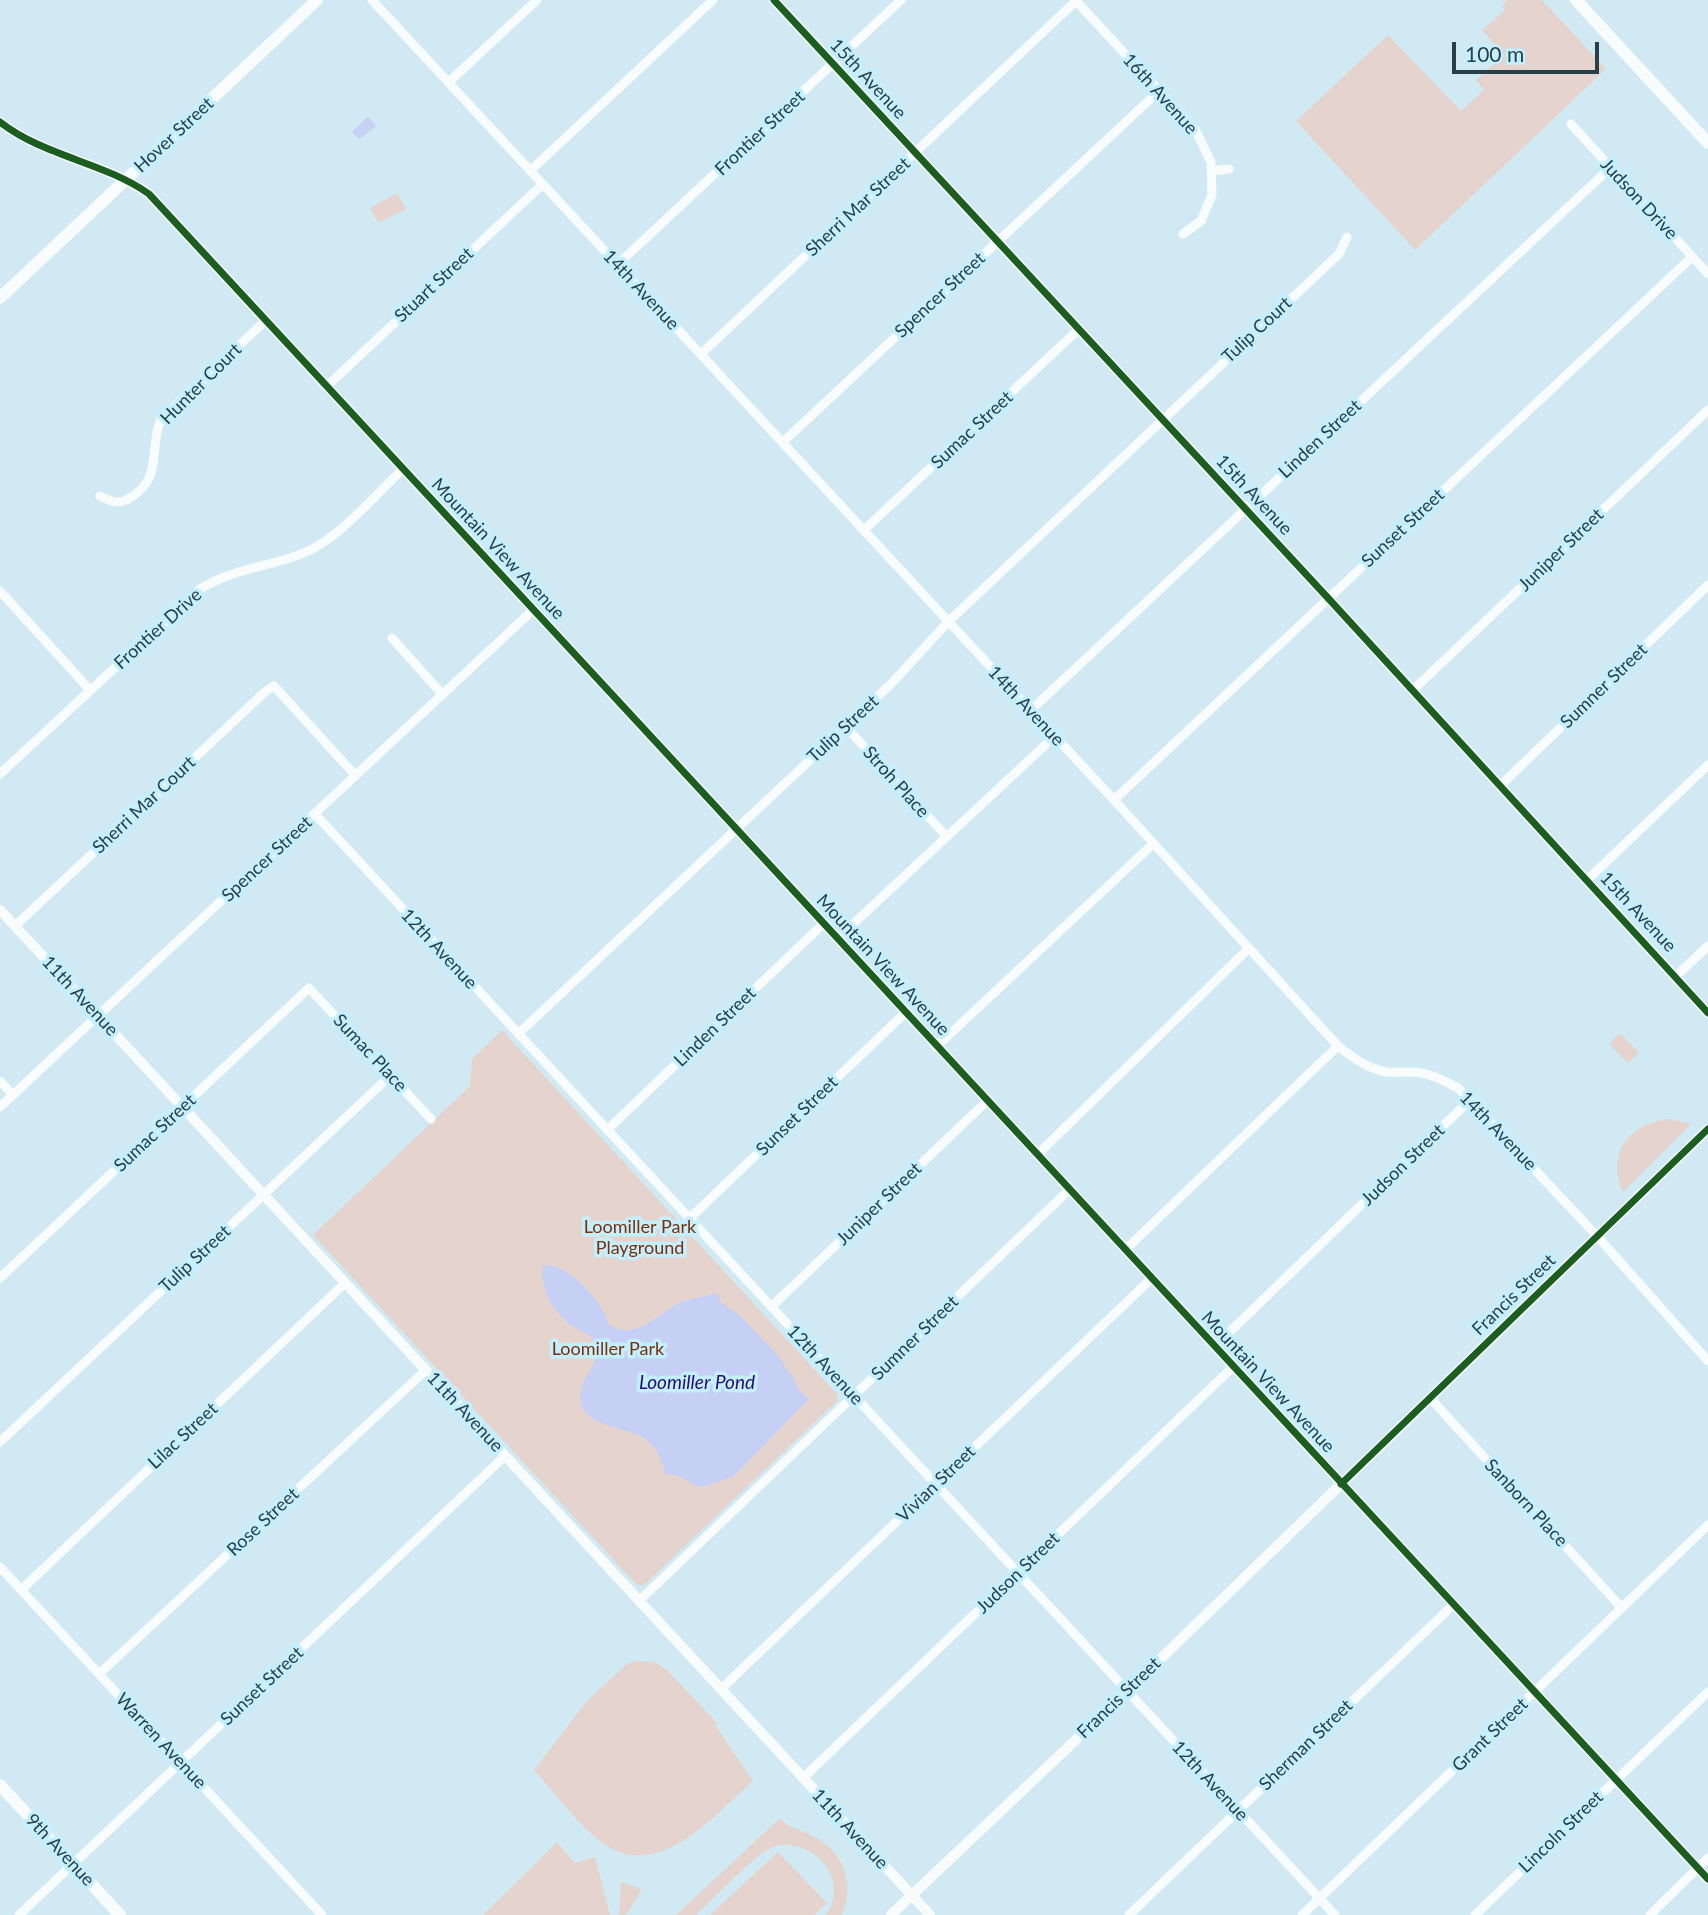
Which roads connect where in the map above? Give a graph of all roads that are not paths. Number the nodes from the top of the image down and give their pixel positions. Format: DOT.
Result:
graph roads {
  1 [pos="317,0"];
  2 [pos="372,0"];
  3 [pos="537,0"];
  4 [pos="713,0"];
  5 [pos="774,0"];
  6 [pos="901,0"];
  7 [pos="1576,0"];
  8 [pos="1075,1"];
  9 [pos="833,64"];
  10 [pos="449,82"];
  11 [pos="1159,90"];
  12 [pos="0,122"];
  13 [pos="1571,124"];
  14 [pos="1708,143"];
  15 [pos="915,153"];
  16 [pos="1610,168"];
  17 [pos="1229,169"];
  18 [pos="530,171"];
  19 [pos="1211,171"];
  20 [pos="126,180"];
  21 [pos="543,184"];
  22 [pos="1183,234"];
  23 [pos="1347,237"];
  24 [pos="998,242"];
  25 [pos="1692,257"];
  26 [pos="617,265"];
  27 [pos="1708,274"];
  28 [pos="0,298"];
  29 [pos="265,321"];
  30 [pos="1079,329"];
  31 [pos="701,354"];
  32 [pos="326,387"];
  33 [pos="1708,410"];
  34 [pos="1162,419"];
  35 [pos="783,442"];
  36 [pos="402,469"];
  37 [pos="100,496"];
  38 [pos="1246,510"];
  39 [pos="864,530"];
  40 [pos="1708,585"];
  41 [pos="0,591"];
  42 [pos="1328,598"];
  43 [pos="533,610"];
  44 [pos="948,622"];
  45 [pos="392,638"];
  46 [pos="90,690"];
  47 [pos="1413,690"];
  48 [pos="442,694"];
  49 [pos="1030,711"];
  50 [pos="846,727"];
  51 [pos="1055,736"];
  52 [pos="1708,765"];
  53 [pos="0,774"];
  54 [pos="355,775"];
  55 [pos="1500,786"];
  56 [pos="1114,800"];
  57 [pos="315,814"];
  58 [pos="735,829"];
  59 [pos="947,837"];
  60 [pos="1153,844"];
  61 [pos="1587,880"];
  62 [pos="0,909"];
  63 [pos="823,924"];
  64 [pos="15,926"];
  65 [pos="837,939"];
  66 [pos="1708,946"];
  67 [pos="1249,948"];
  68 [pos="1675,977"];
  69 [pos="309,988"];
  70 [pos="905,1013"];
  71 [pos="1708,1013"];
  72 [pos="98,1016"];
  73 [pos="518,1034"];
  74 [pos="1338,1046"];
  75 [pos="936,1047"];
  76 [pos="391,1075"];
  77 [pos="0,1081"];
  78 [pos="13,1095"];
  79 [pos="1470,1100"];
  80 [pos="987,1101"];
  81 [pos="0,1107"];
  82 [pos="182,1107"];
  83 [pos="431,1119"];
  84 [pos="1708,1129"];
  85 [pos="607,1130"];
  86 [pos="1037,1155"];
  87 [pos="1069,1190"];
  88 [pos="263,1194"];
  89 [pos="689,1219"];
  90 [pos="1597,1236"];
  91 [pos="1125,1250"];
  92 [pos="0,1278"];
  93 [pos="1151,1279"];
  94 [pos="345,1283"];
  95 [pos="771,1307"];
  96 [pos="1214,1347"];
  97 [pos="1708,1361"];
  98 [pos="1233,1367"];
  99 [pos="426,1370"];
  100 [pos="854,1396"];
  101 [pos="1430,1398"];
  102 [pos="0,1443"];
  103 [pos="505,1456"];
  104 [pos="936,1484"];
  105 [pos="1341,1484"];
  106 [pos="1708,1525"];
  107 [pos="0,1567"];
  108 [pos="1018,1573"];
  109 [pos="21,1590"];
  110 [pos="639,1601"];
  111 [pos="1453,1605"];
  112 [pos="1622,1608"];
  113 [pos="99,1674"];
  114 [pos="721,1689"];
  115 [pos="1127,1691"];
  116 [pos="1534,1692"];
  117 [pos="1708,1692"];
  118 [pos="181,1762"];
  119 [pos="803,1778"];
  120 [pos="1616,1780"];
  121 [pos="0,1785"];
  122 [pos="1238,1810"];
  123 [pos="1708,1858"];
  124 [pos="74,1865"];
  125 [pos="1697,1868"];
  126 [pos="1708,1879"];
  127 [pos="912,1896"];
  128 [pos="1319,1898"];
  129 [pos="19,1915"];
  130 [pos="120,1915"];
  131 [pos="322,1915"];
  132 [pos="891,1915"];
  133 [pos="930,1915"];
  134 [pos="1129,1915"];
  135 [pos="1302,1915"];
  136 [pos="1335,1915"];
  137 [pos="1475,1915"];
  138 [pos="1650,1915"];
  1 -- 20 [label="main road, Hover Street"];
  2 -- 10 [label="street, 14th Avenue"];
  3 -- 10 [label="street"];
  4 -- 18 [label="street"];
  5 -- 9 [label="street, 15th Avenue"];
  6 -- 9 [label="street, Frontier Street"];
  7 -- 14 [label="main road"];
  8 -- 11 [label="street, 16th Avenue"];
  8 -- 15 [label="street, Sherri Mar Street"];
  9 -- 15 [label="street, 15th Avenue"];
  9 -- 26 [label="street, Frontier Street"];
  10 -- 18 [label="street, 14th Avenue"];
  11 -- 19 [label="street, 16th Avenue"];
  11 -- 24 [label="street, Spencer Street"];
  12 -- 20 [label="street, Mountain View Avenue"];
  13 -- 16 [label="street, Judson Drive"];
  15 -- 24 [label="street, 15th Avenue"];
  15 -- 31 [label="street, Sherri Mar Street"];
  16 -- 25 [label="street, Judson Drive"];
  16 -- 38 [label="street, Linden Street"];
  17 -- 19 [label="street"];
  18 -- 21 [label="street, 14th Avenue"];
  19 -- 22 [label="street, 16th Avenue"];
  20 -- 28 [label="main road, Hover Street"];
  20 -- 29 [label="street, Mountain View Avenue"];
  21 -- 26 [label="street, 14th Avenue"];
  21 -- 32 [label="street, Stuart Street"];
  23 -- 34 [label="street, Tulip Court"];
  24 -- 30 [label="street, 15th Avenue"];
  24 -- 35 [label="street, Spencer Street"];
  25 -- 27 [label="street, Judson Drive"];
  25 -- 42 [label="street, Sunset Street"];
  26 -- 31 [label="street, 14th Avenue"];
  29 -- 32 [label="street, Mountain View Avenue"];
  29 -- 37 [label="street, Hunter Court"];
  30 -- 34 [label="street, 15th Avenue"];
  30 -- 39 [label="street, Sumac Street"];
  31 -- 35 [label="street, 14th Avenue"];
  32 -- 36 [label="street, Mountain View Avenue"];
  33 -- 47 [label="street, Juniper Street"];
  34 -- 38 [label="street, 15th Avenue"];
  34 -- 44 [label="street, Tulip Street"];
  35 -- 39 [label="street, 14th Avenue"];
  36 -- 43 [label="street, Mountain View Avenue"];
  36 -- 46 [label="street, Frontier Drive"];
  38 -- 42 [label="street, 15th Avenue"];
  38 -- 49 [label="street, Linden Street"];
  39 -- 44 [label="street, 14th Avenue"];
  40 -- 55 [label="street, Sumner Street"];
  41 -- 46 [label="street"];
  42 -- 47 [label="street, 15th Avenue"];
  42 -- 56 [label="street, Sunset Street"];
  43 -- 48 [label="street, Spencer Street"];
  43 -- 58 [label="street, Mountain View Avenue"];
  44 -- 49 [label="street, 14th Avenue"];
  44 -- 50 [label="street, Tulip Street"];
  45 -- 48 [label="street"];
  46 -- 53 [label="street, Frontier Drive"];
  47 -- 55 [label="street, 15th Avenue"];
  48 -- 54 [label="street, Spencer Street"];
  49 -- 51 [label="street, 14th Avenue"];
  50 -- 58 [label="street, Tulip Street"];
  50 -- 59 [label="street, Stroh Place"];
  51 -- 56 [label="street, 14th Avenue"];
  51 -- 59 [label="street"];
  52 -- 61 [label="street"];
  54 -- 57 [label="street, Spencer Street"];
  54 -- 64 [label="street, Sherri Mar Court"];
  55 -- 61 [label="street, 15th Avenue"];
  56 -- 60 [label="street, 14th Avenue"];
  57 -- 72 [label="street, Spencer Street"];
  57 -- 73 [label="street, 12th Avenue"];
  58 -- 63 [label="street, Mountain View Avenue"];
  58 -- 73 [label="street, Tulip Street"];
  59 -- 65 [label="street"];
  60 -- 67 [label="street, 14th Avenue"];
  60 -- 75 [label="street"];
  61 -- 68 [label="street, 15th Avenue"];
  62 -- 64 [label="street, 11th Avenue"];
  63 -- 65 [label="street, Mountain View Avenue"];
  63 -- 85 [label="street, Linden Street"];
  64 -- 72 [label="street, 11th Avenue"];
  65 -- 70 [label="street, Mountain View Avenue"];
  66 -- 68 [label="street"];
  67 -- 74 [label="street, 14th Avenue"];
  67 -- 86 [label="street"];
  68 -- 71 [label="street, 15th Avenue"];
  69 -- 76 [label="street, Sumac Place"];
  69 -- 82 [label="street, Sumac Street"];
  70 -- 75 [label="street, Mountain View Avenue"];
  70 -- 89 [label="street, Sunset Street"];
  72 -- 78 [label="street, Spencer Street"];
  72 -- 82 [label="street, 11th Avenue"];
  73 -- 85 [label="street, 12th Avenue"];
  74 -- 79 [label="street, 14th Avenue"];
  74 -- 91 [label="street"];
  75 -- 80 [label="street, Mountain View Avenue"];
  76 -- 83 [label="street, Sumac Place"];
  76 -- 88 [label="street, Tulip Street"];
  77 -- 78 [label="street"];
  78 -- 81 [label="street, Spencer Street"];
  79 -- 90 [label="street, 14th Avenue"];
  79 -- 96 [label="street, Judson Street"];
  80 -- 86 [label="street, Mountain View Avenue"];
  80 -- 95 [label="street, Juniper Street"];
  82 -- 88 [label="street, 11th Avenue"];
  82 -- 92 [label="street, Sumac Street"];
  84 -- 90 [label="street, Francis Street"];
  85 -- 89 [label="street, 12th Avenue"];
  86 -- 87 [label="street, Mountain View Avenue"];
  87 -- 91 [label="street, Mountain View Avenue"];
  87 -- 100 [label="street, Sumner Street"];
  88 -- 94 [label="street, 11th Avenue"];
  88 -- 102 [label="street, Tulip Street"];
  89 -- 95 [label="street, 12th Avenue"];
  90 -- 97 [label="street, 14th Avenue"];
  90 -- 101 [label="street, Francis Street"];
  91 -- 93 [label="street, Mountain View Avenue"];
  93 -- 96 [label="street, Mountain View Avenue"];
  93 -- 104 [label="street, Vivian Street"];
  94 -- 99 [label="street, 11th Avenue"];
  94 -- 109 [label="street, Lilac Street"];
  95 -- 100 [label="street, 12th Avenue"];
  96 -- 98 [label="street, Mountain View Avenue"];
  98 -- 105 [label="street, Mountain View Avenue"];
  98 -- 108 [label="street, Judson Street"];
  99 -- 103 [label="street, 11th Avenue"];
  99 -- 113 [label="street, Rose Street"];
  100 -- 104 [label="street, 12th Avenue"];
  100 -- 110 [label="street, Sumner Street"];
  101 -- 105 [label="street, Francis Street"];
  101 -- 112 [label="street, Sanborn Place"];
  103 -- 110 [label="street, 11th Avenue"];
  103 -- 118 [label="street, Sunset Street"];
  104 -- 108 [label="street, 12th Avenue"];
  104 -- 114 [label="street, Vivian Street"];
  105 -- 111 [label="street, Mountain View Avenue"];
  105 -- 115 [label="street, Francis Street"];
  106 -- 112 [label="street, Grant Street"];
  107 -- 109 [label="street, Warren Avenue"];
  108 -- 115 [label="street, 12th Avenue"];
  108 -- 119 [label="street, Judson Street"];
  109 -- 113 [label="street, Warren Avenue"];
  110 -- 114 [label="street, 11th Avenue"];
  111 -- 116 [label="street, Mountain View Avenue"];
  111 -- 122 [label="street, Sherman Street"];
  112 -- 116 [label="street, Grant Street"];
  113 -- 118 [label="street, Warren Avenue"];
  114 -- 119 [label="street, 11th Avenue"];
  115 -- 122 [label="street, 12th Avenue"];
  115 -- 127 [label="street, Francis Street"];
  116 -- 120 [label="street, Mountain View Avenue"];
  116 -- 128 [label="street, Grant Street"];
  117 -- 120 [label="street, Lincoln Street"];
  118 -- 124 [label="street, Sunset Street"];
  118 -- 131 [label="street, Warren Avenue"];
  119 -- 127 [label="street, 11th Avenue"];
  120 -- 125 [label="street, Mountain View Avenue"];
  120 -- 137 [label="street, Lincoln Street"];
  121 -- 124 [label="main road, 9th Avenue"];
  122 -- 128 [label="street, 12th Avenue"];
  122 -- 134 [label="street, Sherman Street"];
  123 -- 125 [label="street"];
  124 -- 129 [label="street, Sunset Street"];
  124 -- 130 [label="main road, 9th Avenue"];
  125 -- 126 [label="street, Mountain View Avenue"];
  125 -- 138 [label="street"];
  127 -- 132 [label="street, Francis Street"];
  127 -- 133 [label="street, 11th Avenue"];
  128 -- 135 [label="street, Grant Street"];
  128 -- 136 [label="street, 12th Avenue"];
}
